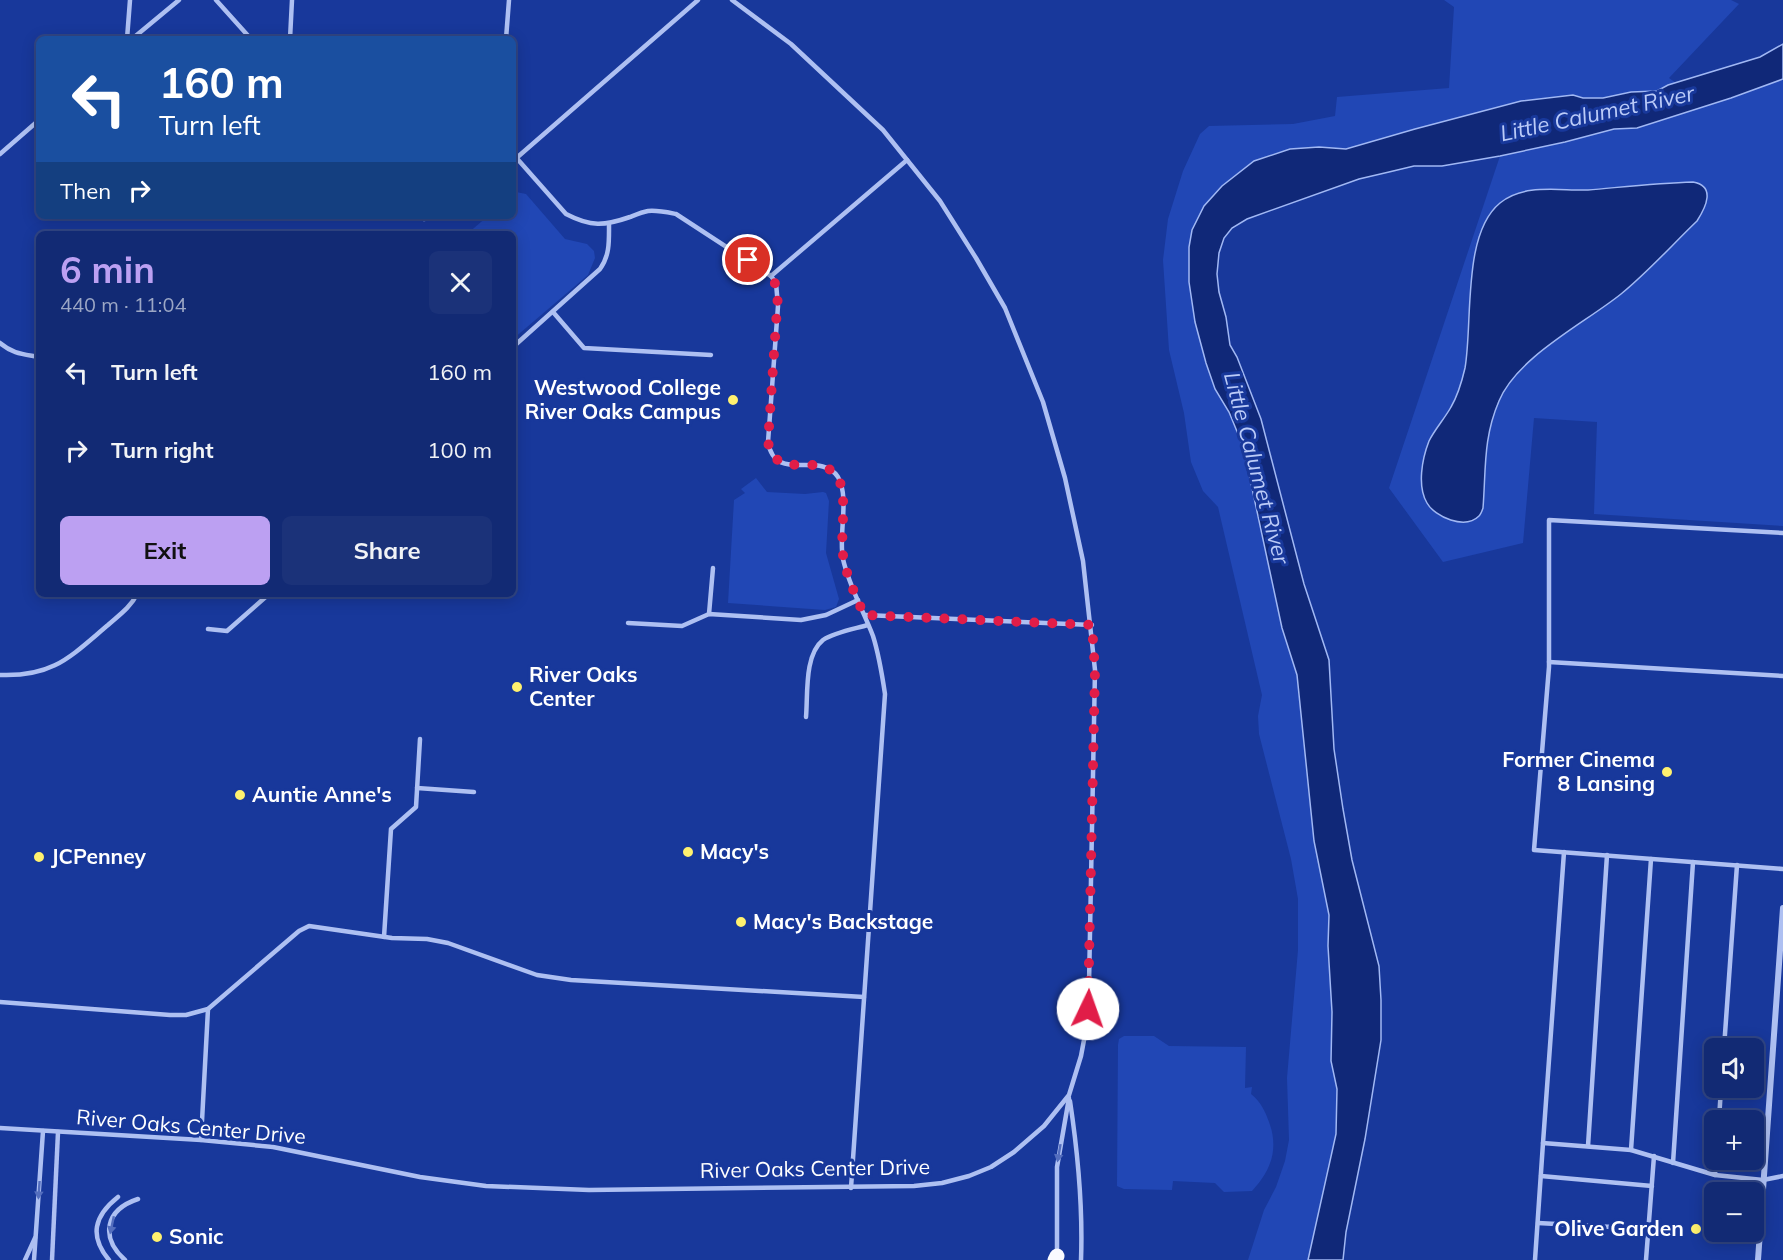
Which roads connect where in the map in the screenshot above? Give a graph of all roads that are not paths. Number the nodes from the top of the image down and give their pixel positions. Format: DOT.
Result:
graph roads {
  1 [pos="130,0"];
  2 [pos="179,0"];
  3 [pos="216,0"];
  4 [pos="292,0"];
  5 [pos="509,0"];
  6 [pos="698,0"];
  7 [pos="732,0"];
  8 [pos="127,36"];
  9 [pos="136,36"];
  10 [pos="247,36"];
  11 [pos="290,36"];
  12 [pos="506,36"];
  13 [pos="36,123"];
  14 [pos="0,154"];
  15 [pos="516,156"];
  16 [pos="516,160"];
  17 [pos="907,160"];
  18 [pos="609,224"];
  19 [pos="771,276"];
  20 [pos="553,312"];
  21 [pos="0,343"];
  22 [pos="516,344"];
  23 [pos="711,356"];
  24 [pos="36,357"];
  25 [pos="1783,533"];
  26 [pos="713,568"];
  27 [pos="136,597"];
  28 [pos="266,597"];
  29 [pos="858,600"];
  30 [pos="710,614"];
  31 [pos="864,615"];
  32 [pos="628,623"];
  33 [pos="868,625"];
  34 [pos="1092,625"];
  35 [pos="208,630"];
  36 [pos="1549,662"];
  37 [pos="0,675"];
  38 [pos="1783,676"];
  39 [pos="806,717"];
  40 [pos="420,739"];
  41 [pos="417,788"];
  42 [pos="474,792"];
  43 [pos="1564,852"];
  44 [pos="1607,855"];
  45 [pos="1651,859"];
  46 [pos="1693,862"];
  47 [pos="1737,865"];
  48 [pos="1783,869"];
  49 [pos="1783,908"];
  50 [pos="384,937"];
  51 [pos="864,997"];
  52 [pos="1780,997"];
  53 [pos="0,1002"];
  54 [pos="208,1009"];
  55 [pos="1725,1038"];
  56 [pos="1069,1095"];
  57 [pos="0,1128"];
  58 [pos="43,1131"];
  59 [pos="58,1132"];
  60 [pos="201,1140"];
  61 [pos="1543,1143"];
  62 [pos="1588,1146"];
  63 [pos="1631,1150"];
  64 [pos="1654,1156"];
  65 [pos="1673,1163"];
  66 [pos="1715,1170"];
  67 [pos="1715,1175"];
  68 [pos="1541,1176"];
  69 [pos="1783,1176"];
  70 [pos="1763,1180"];
  71 [pos="1653,1186"];
  72 [pos="851,1188"];
  73 [pos="118,1197"];
  74 [pos="138,1199"];
  75 [pos="1538,1223"];
  76 [pos="1649,1229"];
  77 [pos="36,1236"];
  78 [pos="1056,1259"];
  79 [pos="25,1260"];
  80 [pos="34,1260"];
  81 [pos="52,1260"];
  82 [pos="109,1260"];
  83 [pos="125,1260"];
  84 [pos="1081,1260"];
  85 [pos="1536,1260"];
  86 [pos="1646,1260"];
  87 [pos="1758,1260"];
  1 -- 8 [label="lane"];
  2 -- 9 [label="lane"];
  3 -- 10 [label="lane"];
  4 -- 11 [label="lane"];
  5 -- 12 [label="lane"];
  6 -- 15 [label="lane"];
  7 -- 17 [label="lane, River Oaks Center Drive"];
  13 -- 14 [label="lane"];
  16 -- 18 [label="lane"];
  17 -- 19 [label="lane"];
  17 -- 34 [label="lane, River Oaks Center Drive"];
  18 -- 19 [label="lane"];
  18 -- 20 [label="lane"];
  19 -- 29 [label="lane"];
  20 -- 22 [label="lane"];
  20 -- 23 [label="lane"];
  21 -- 24 [label="lane"];
  25 -- 36 [label="lane"];
  26 -- 30 [label="lane"];
  27 -- 37 [label="lane"];
  28 -- 35 [label="lane"];
  29 -- 30 [label="lane"];
  29 -- 31 [label="lane"];
  30 -- 32 [label="lane"];
  31 -- 33 [label="lane"];
  31 -- 34 [label="lane"];
  33 -- 39 [label="lane"];
  33 -- 51 [label="lane"];
  34 -- 56 [label="lane, River Oaks Center Drive"];
  36 -- 38 [label="lane"];
  36 -- 43 [label="lane"];
  40 -- 41 [label="lane"];
  41 -- 42 [label="lane"];
  41 -- 50 [label="lane"];
  43 -- 44 [label="lane"];
  43 -- 61 [label="lane"];
  44 -- 45 [label="lane"];
  44 -- 62 [label="lane"];
  45 -- 46 [label="lane"];
  45 -- 63 [label="lane"];
  46 -- 47 [label="lane"];
  46 -- 65 [label="lane"];
  47 -- 48 [label="lane"];
  47 -- 55 [label="lane"];
  49 -- 52 [label="street"];
  50 -- 51 [label="lane"];
  50 -- 54 [label="lane"];
  51 -- 72 [label="lane"];
  52 -- 70 [label="street"];
  53 -- 54 [label="lane"];
  54 -- 60 [label="lane"];
  56 -- 72 [label="lane, River Oaks Center Drive"];
  56 -- 78 [label="lane, one-way"];
  56 -- 84 [label="lane"];
  57 -- 58 [label="lane, River Oaks Center Drive"];
  58 -- 59 [label="lane, River Oaks Center Drive"];
  58 -- 77 [label="lane, one-way"];
  59 -- 60 [label="lane, River Oaks Center Drive"];
  59 -- 81 [label="lane"];
  60 -- 72 [label="lane, River Oaks Center Drive"];
  61 -- 62 [label="lane"];
  61 -- 68 [label="lane"];
  62 -- 63 [label="lane"];
  63 -- 64 [label="lane"];
  64 -- 65 [label="lane"];
  64 -- 71 [label="lane"];
  65 -- 67 [label="lane"];
  66 -- 67 [label="lane"];
  67 -- 70 [label="lane"];
  68 -- 71 [label="lane"];
  68 -- 75 [label="lane"];
  69 -- 70 [label="lane"];
  70 -- 87 [label="street"];
  71 -- 76 [label="lane"];
  73 -- 82 [label="lane"];
  74 -- 83 [label="lane, one-way"];
  75 -- 76 [label="lane"];
  75 -- 85 [label="lane"];
  76 -- 86 [label="lane"];
  77 -- 79 [label="lane"];
  77 -- 80 [label="lane"];
}
